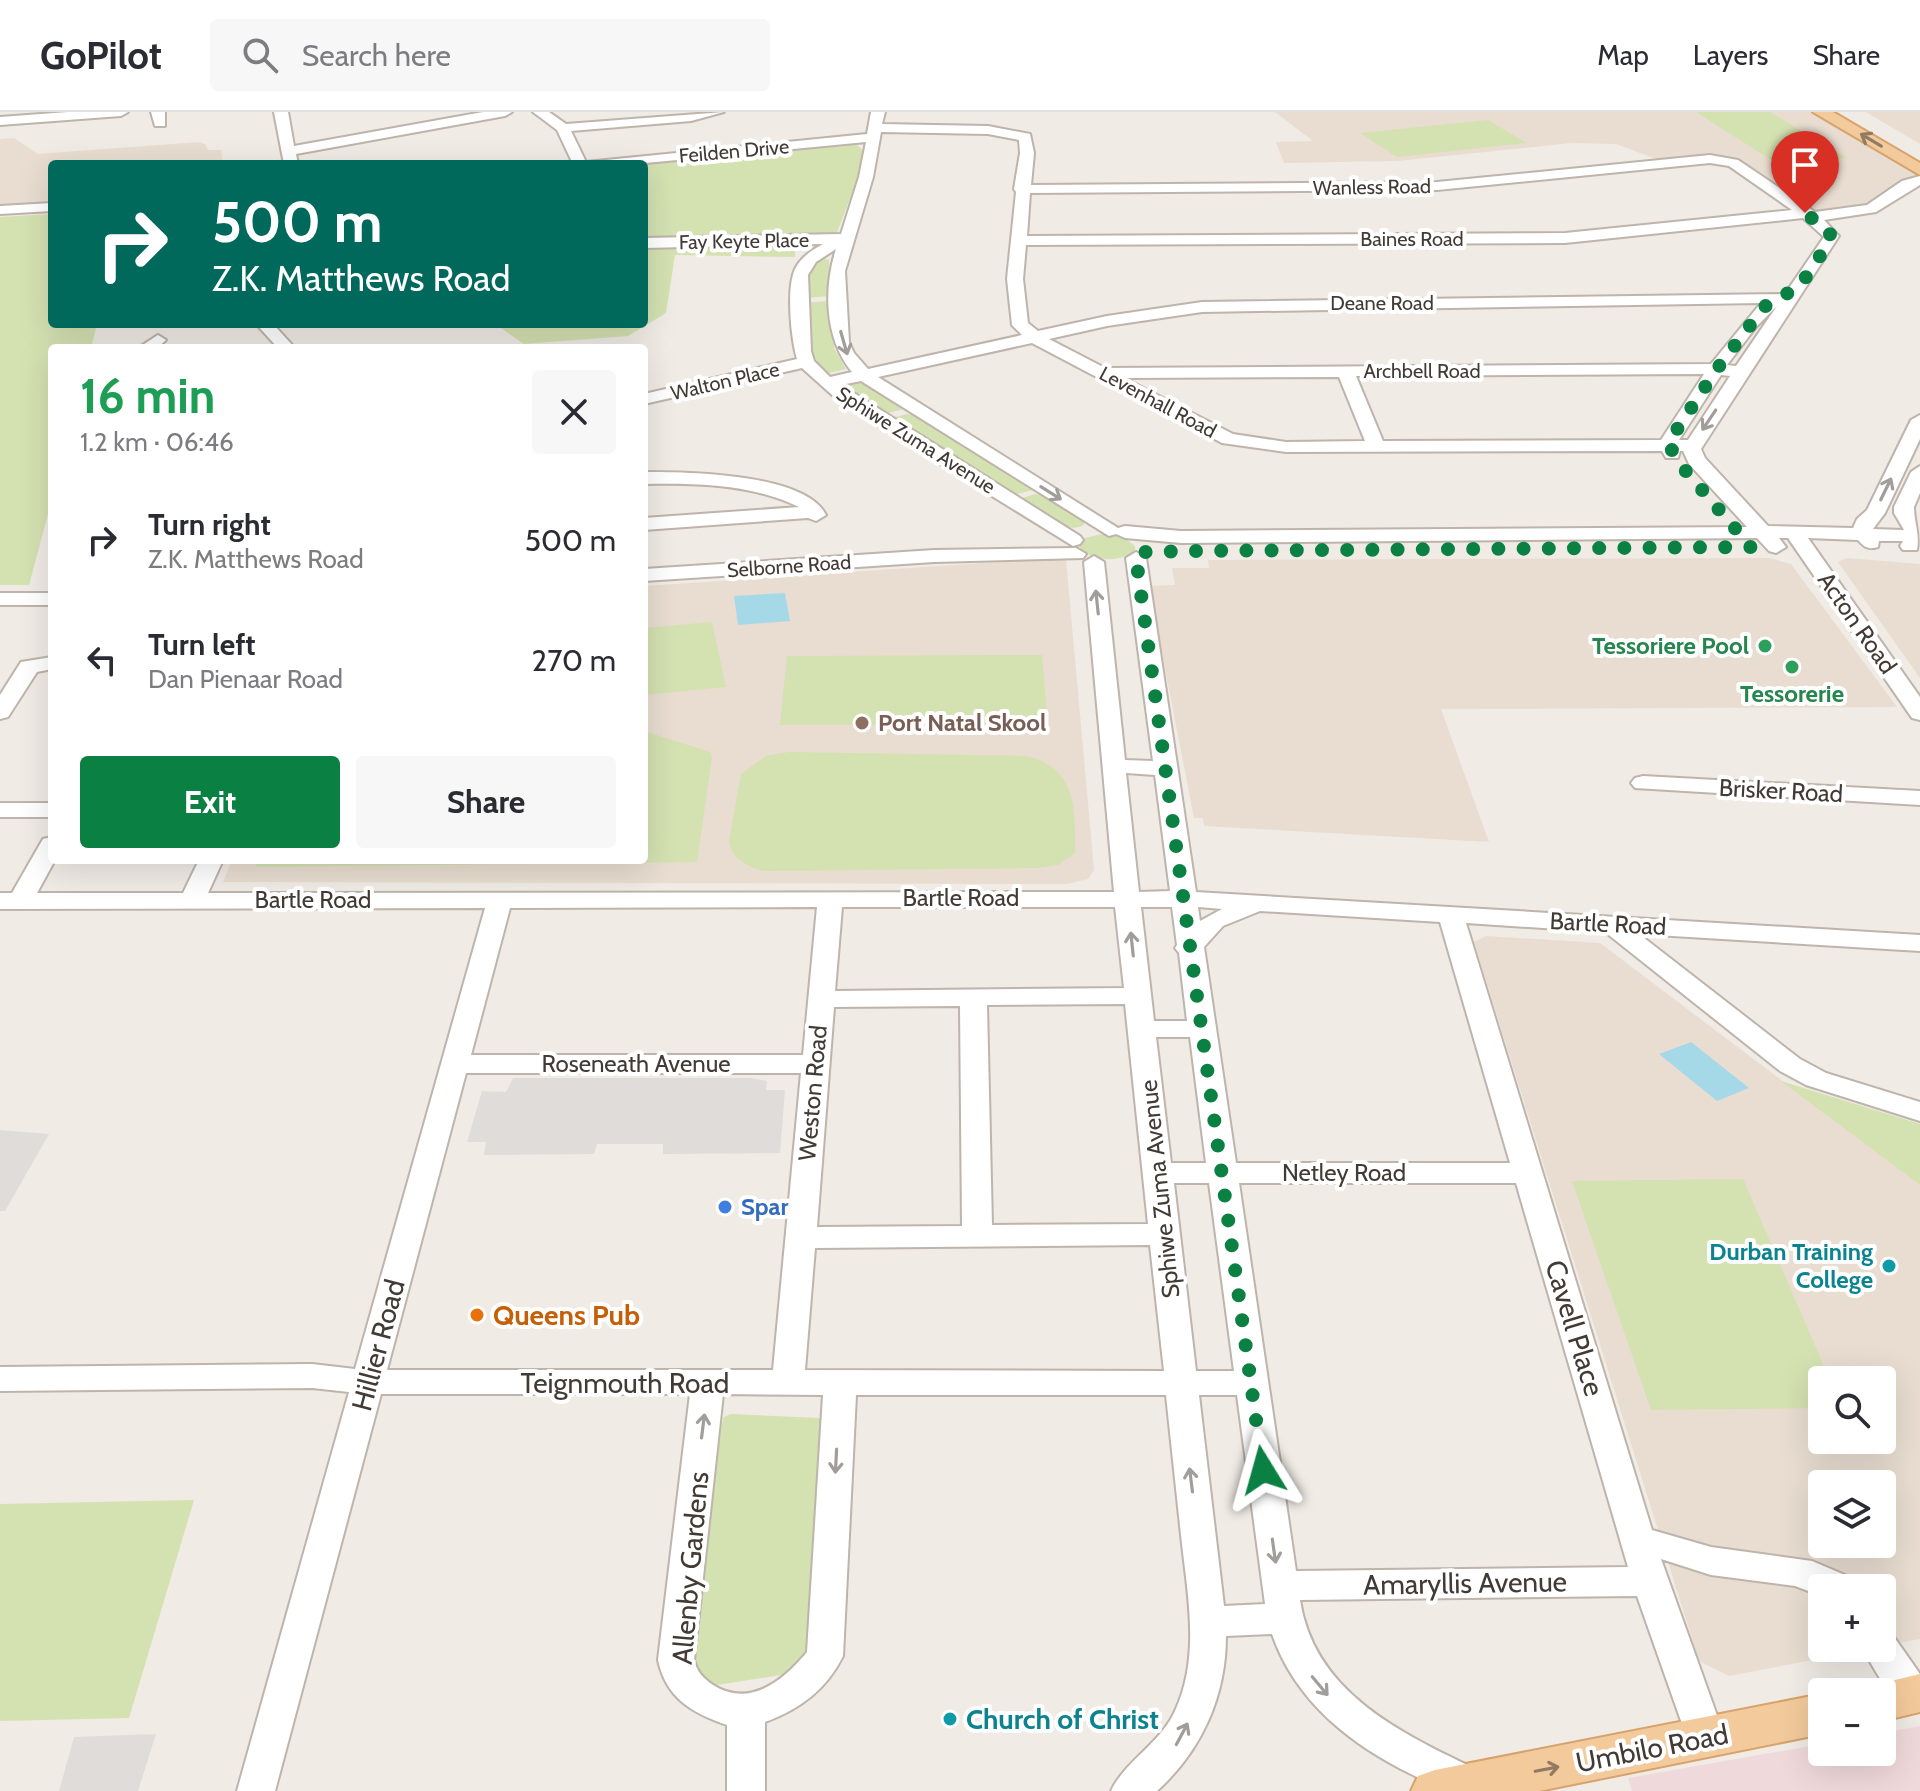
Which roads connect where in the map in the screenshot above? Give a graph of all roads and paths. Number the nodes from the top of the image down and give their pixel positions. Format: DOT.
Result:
graph roads {
  1 [pos="121,112"];
  2 [pos="281,112"];
  3 [pos="505,112"];
  4 [pos="540,112"];
  5 [pos="717,112"];
  6 [pos="878,112"];
  7 [pos="1852,112"];
  8 [pos="1824,113"];
  9 [pos="393,116"];
  10 [pos="1010,120"];
  11 [pos="0,121"];
  12 [pos="563,128"];
  13 [pos="410,129"];
  14 [pos="998,131"];
  15 [pos="876,133"];
  16 [pos="1920,152"];
  17 [pos="290,157"];
  18 [pos="578,160"];
  19 [pos="629,160"];
  20 [pos="1917,177"];
  21 [pos="1021,189"];
  22 [pos="48,207"];
  23 [pos="0,210"];
  24 [pos="1809,215"];
  25 [pos="786,239"];
  26 [pos="845,239"];
  27 [pos="1018,241"];
  28 [pos="648,243"];
  29 [pos="802,269"];
  30 [pos="819,299"];
  31 [pos="1774,305"];
  32 [pos="268,328"];
  33 [pos="1037,336"];
  34 [pos="283,344"];
  35 [pos="806,362"];
  36 [pos="1717,369"];
  37 [pos="1345,371"];
  38 [pos="1742,372"];
  39 [pos="862,373"];
  40 [pos="1103,373"];
  41 [pos="824,381"];
  42 [pos="648,398"];
  43 [pos="917,410"];
  44 [pos="880,419"];
  45 [pos="1920,420"];
  46 [pos="1668,443"];
  47 [pos="1694,445"];
  48 [pos="1376,446"];
  49 [pos="1912,456"];
  50 [pos="1920,472"];
  51 [pos="648,478"];
  52 [pos="648,524"];
  53 [pos="1117,531"];
  54 [pos="1862,533"];
  55 [pos="1799,539"];
  56 [pos="1758,540"];
  57 [pos="1916,544"];
  58 [pos="1079,549"];
  59 [pos="1881,549"];
  60 [pos="1140,555"];
  61 [pos="648,575"];
  62 [pos="0,599"];
  63 [pos="48,599"];
  64 [pos="1102,654"];
  65 [pos="1147,655"];
  66 [pos="48,664"];
  67 [pos="0,712"];
  68 [pos="1920,713"];
  69 [pos="1113,766"];
  70 [pos="1164,768"];
  71 [pos="1643,783"];
  72 [pos="1920,798"];
  73 [pos="0,810"];
  74 [pos="48,810"];
  75 [pos="48,849"];
  76 [pos="209,864"];
  77 [pos="830,898"];
  78 [pos="500,899"];
  79 [pos="1127,899"];
  80 [pos="1184,899"];
  81 [pos="10,901"];
  82 [pos="192,901"];
  83 [pos="1265,903"];
  84 [pos="1451,916"];
  85 [pos="1612,925"];
  86 [pos="1920,943"];
  87 [pos="1188,948"];
  88 [pos="1138,996"];
  89 [pos="973,998"];
  90 [pos="821,999"];
  91 [pos="1142,1029"];
  92 [pos="1201,1029"];
  93 [pos="455,1064"];
  94 [pos="816,1064"];
  95 [pos="1920,1112"];
  96 [pos="1159,1173"];
  97 [pos="1222,1173"];
  98 [pos="1528,1173"];
  99 [pos="1166,1234"];
  100 [pos="977,1237"];
  101 [pos="800,1238"];
  102 [pos="0,1379"];
  103 [pos="368,1382"];
  104 [pos="708,1383"];
  105 [pos="788,1383"];
  106 [pos="840,1383"];
  107 [pos="1251,1383"];
  108 [pos="1179,1384"];
  109 [pos="1639,1543"];
  110 [pos="1808,1576"];
  111 [pos="1650,1581"];
  112 [pos="1282,1602"];
  113 [pos="1208,1622"];
  114 [pos="1888,1662"];
  115 [pos="1905,1696"];
  116 [pos="746,1711"];
  117 [pos="1808,1717"];
  118 [pos="1706,1738"];
  119 [pos="1463,1789"];
  120 [pos="256,1791"];
  121 [pos="746,1791"];
  122 [pos="1130,1791"];
  1 -- 11 [label="street"];
  2 -- 17 [label="street"];
  3 -- 13 [label="street"];
  4 -- 12 [label="street"];
  5 -- 12 [label="street"];
  6 -- 15 [label="street, Sphiwe Zuma Avenue"];
  7 -- 16 [label="main road"];
  20 -- 8 [label="main road, one-way"];
  9 -- 13 [label="street"];
  10 -- 14 [label="street"];
  12 -- 18 [label="street"];
  13 -- 17 [label="street"];
  14 -- 15 [label="street"];
  14 -- 21 [label="street"];
  15 -- 19 [label="street, Feilden Drive"];
  15 -- 26 [label="street, Sphiwe Zuma Avenue"];
  20 -- 24 [label="street, Baines Road"];
  21 -- 24 [label="street, Wanless Road"];
  21 -- 27 [label="street"];
  22 -- 23 [label="street"];
  24 -- 27 [label="street, Baines Road"];
  24 -- 31 [label="street"];
  25 -- 26 [label="street, Fay Keyte Place"];
  25 -- 28 [label="street, Fay Keyte Place"];
  25 -- 29 [label="street"];
  26 -- 29 [label="street"];
  26 -- 30 [label="street, Sphiwe Zuma Avenue"];
  27 -- 33 [label="street"];
  29 -- 30 [label="street, Sphiwe Zuma Avenue"];
  30 -- 35 [label="street, Sphiwe Zuma Avenue"];
  30 -- 39 [label="street, Sphiwe Zuma Avenue, one-way"];
  31 -- 33 [label="street, Deane Road"];
  31 -- 36 [label="street"];
  31 -- 38 [label="street"];
  32 -- 34 [label="street"];
  33 -- 39 [label="street, Deane Road"];
  33 -- 40 [label="street, Levenhall Road"];
  35 -- 41 [label="street, Sphiwe Zuma Avenue"];
  35 -- 42 [label="street, Walton Place"];
  36 -- 37 [label="street, Archbell Road"];
  36 -- 38 [label="street, Archbell Road"];
  36 -- 46 [label="street"];
  37 -- 40 [label="street, Archbell Road"];
  37 -- 48 [label="street"];
  38 -- 47 [label="street, one-way"];
  39 -- 41 [label="street, Deane Road"];
  39 -- 43 [label="street, Sphiwe Zuma Avenue"];
  40 -- 48 [label="street, Levenhall Road"];
  41 -- 44 [label="street, Sphiwe Zuma Avenue"];
  43 -- 44 [label="street"];
  43 -- 53 [label="street, Sphiwe Zuma Avenue, one-way"];
  44 -- 58 [label="street, Sphiwe Zuma Avenue"];
  45 -- 49 [label="street"];
  46 -- 47 [label="street, Levenhall Road"];
  46 -- 48 [label="street, Levenhall Road"];
  46 -- 56 [label="street"];
  47 -- 56 [label="street"];
  54 -- 49 [label="street, one-way"];
  50 -- 57 [label="street"];
  51 -- 52 [label="street"];
  53 -- 56 [label="street"];
  53 -- 58 [label="street"];
  53 -- 60 [label="street"];
  54 -- 55 [label="street"];
  54 -- 57 [label="street"];
  54 -- 59 [label="street"];
  55 -- 56 [label="street"];
  55 -- 59 [label="street"];
  55 -- 68 [label="street, Acton Road"];
  56 -- 60 [label="street"];
  57 -- 59 [label="street"];
  58 -- 60 [label="street"];
  58 -- 61 [label="street, Selborne Road"];
  64 -- 58 [label="street, Sphiwe Zuma Avenue, one-way"];
  60 -- 65 [label="street"];
  62 -- 63 [label="street"];
  64 -- 65 [label="street"];
  64 -- 69 [label="street, Sphiwe Zuma Avenue"];
  65 -- 70 [label="street"];
  66 -- 67 [label="street"];
  69 -- 70 [label="street"];
  69 -- 79 [label="street, Sphiwe Zuma Avenue"];
  70 -- 80 [label="street"];
  71 -- 72 [label="street, Brisker Road"];
  73 -- 74 [label="street"];
  75 -- 81 [label="street"];
  76 -- 82 [label="street"];
  77 -- 78 [label="street, Bartle Road"];
  77 -- 79 [label="street, Bartle Road"];
  77 -- 90 [label="street, Weston Road"];
  78 -- 82 [label="street, Bartle Road"];
  78 -- 93 [label="street, Hillier Road"];
  79 -- 80 [label="street, Bartle Road"];
  88 -- 79 [label="street, Sphiwe Zuma Avenue, one-way"];
  80 -- 83 [label="street, Bartle Road"];
  80 -- 87 [label="street"];
  81 -- 82 [label="street, Bartle Road"];
  83 -- 84 [label="street, Bartle Road"];
  83 -- 87 [label="street"];
  84 -- 85 [label="street, Bartle Road"];
  84 -- 98 [label="street, Cavell Place"];
  85 -- 86 [label="street, Bartle Road"];
  85 -- 95 [label="street"];
  87 -- 92 [label="street"];
  88 -- 89 [label="street"];
  88 -- 91 [label="street, Sphiwe Zuma Avenue"];
  89 -- 90 [label="street"];
  89 -- 100 [label="street"];
  90 -- 94 [label="street, Weston Road"];
  91 -- 92 [label="street"];
  91 -- 96 [label="street, Sphiwe Zuma Avenue"];
  92 -- 97 [label="street"];
  93 -- 94 [label="street, Roseneath Avenue"];
  93 -- 103 [label="street, Hillier Road"];
  94 -- 101 [label="street, Weston Road"];
  96 -- 97 [label="street, Netley Road"];
  96 -- 99 [label="street, Sphiwe Zuma Avenue"];
  97 -- 98 [label="street, Netley Road"];
  97 -- 107 [label="street"];
  98 -- 109 [label="street, Cavell Place"];
  99 -- 100 [label="street"];
  99 -- 108 [label="street, Sphiwe Zuma Avenue"];
  100 -- 101 [label="street"];
  101 -- 105 [label="street, Weston Road"];
  102 -- 103 [label="street, Teignmouth Road"];
  103 -- 104 [label="street, Teignmouth Road"];
  103 -- 120 [label="street, Hillier Road"];
  104 -- 105 [label="street, Teignmouth Road"];
  116 -- 104 [label="street, Allenby Gardens, one-way"];
  105 -- 106 [label="street, Teignmouth Road"];
  106 -- 108 [label="street, Teignmouth Road"];
  106 -- 116 [label="street, one-way"];
  107 -- 108 [label="street, Teignmouth Road"];
  107 -- 112 [label="street, one-way"];
  113 -- 108 [label="street, Sphiwe Zuma Avenue, one-way"];
  109 -- 110 [label="street"];
  109 -- 111 [label="street, Cavell Place"];
  111 -- 112 [label="street, Amaryllis Avenue"];
  111 -- 118 [label="street, Cavell Place"];
  112 -- 113 [label="street, Amaryllis Avenue"];
  112 -- 119 [label="street, one-way"];
  122 -- 113 [label="street, Sphiwe Zuma Avenue, one-way"];
  114 -- 115 [label="street"];
  116 -- 121 [label="street"];
  117 -- 118 [label="main road, Umbilo Road"];
  119 -- 118 [label="main road, Umbilo Road, one-way"];
}
